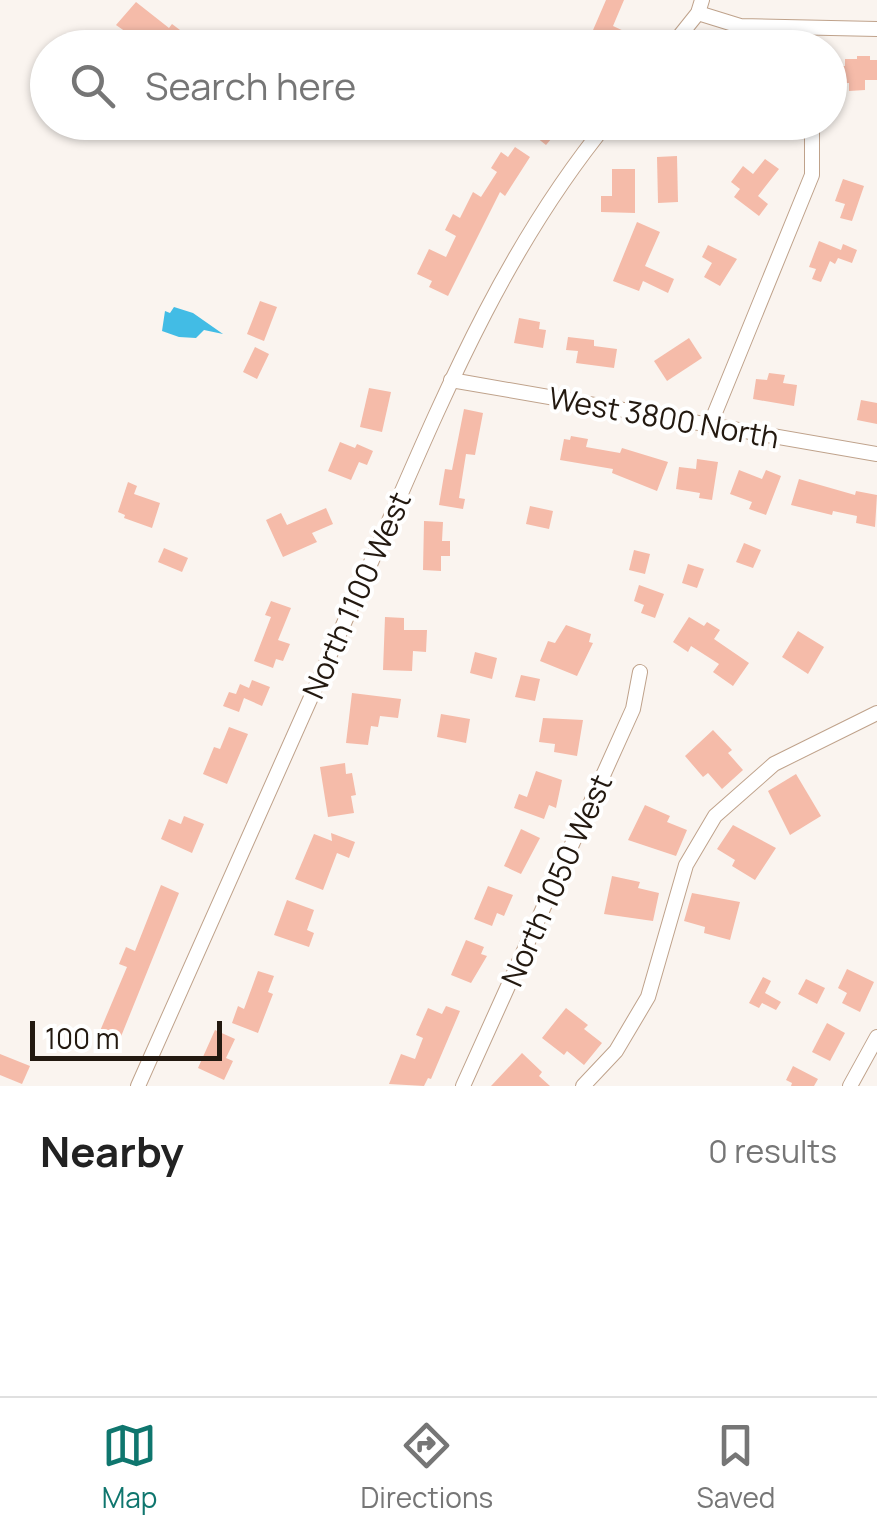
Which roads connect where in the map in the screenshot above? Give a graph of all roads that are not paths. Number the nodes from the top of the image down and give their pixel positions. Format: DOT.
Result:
graph roads {
  1 [pos="700,7"];
  2 [pos="877,29"];
  3 [pos="683,30"];
  4 [pos="810,30"];
  5 [pos="593,140"];
  6 [pos="812,140"];
  7 [pos="452,380"];
  8 [pos="710,425"];
  9 [pos="877,454"];
  10 [pos="640,672"];
  11 [pos="877,713"];
  12 [pos="877,1038"];
  13 [pos="138,1086"];
  14 [pos="463,1086"];
  15 [pos="584,1086"];
  16 [pos="850,1086"];
  1 -- 3 [label="street"];
  1 -- 4 [label="street"];
  2 -- 4 [label="street"];
  5 -- 7 [label="street, North 1100 West"];
  6 -- 8 [label="street"];
  7 -- 8 [label="street, West 3800 North"];
  7 -- 13 [label="street, North 1100 West"];
  8 -- 9 [label="street, West 3800 North"];
  10 -- 14 [label="street, North 1050 West"];
  11 -- 15 [label="street"];
  12 -- 16 [label="street"];
}
